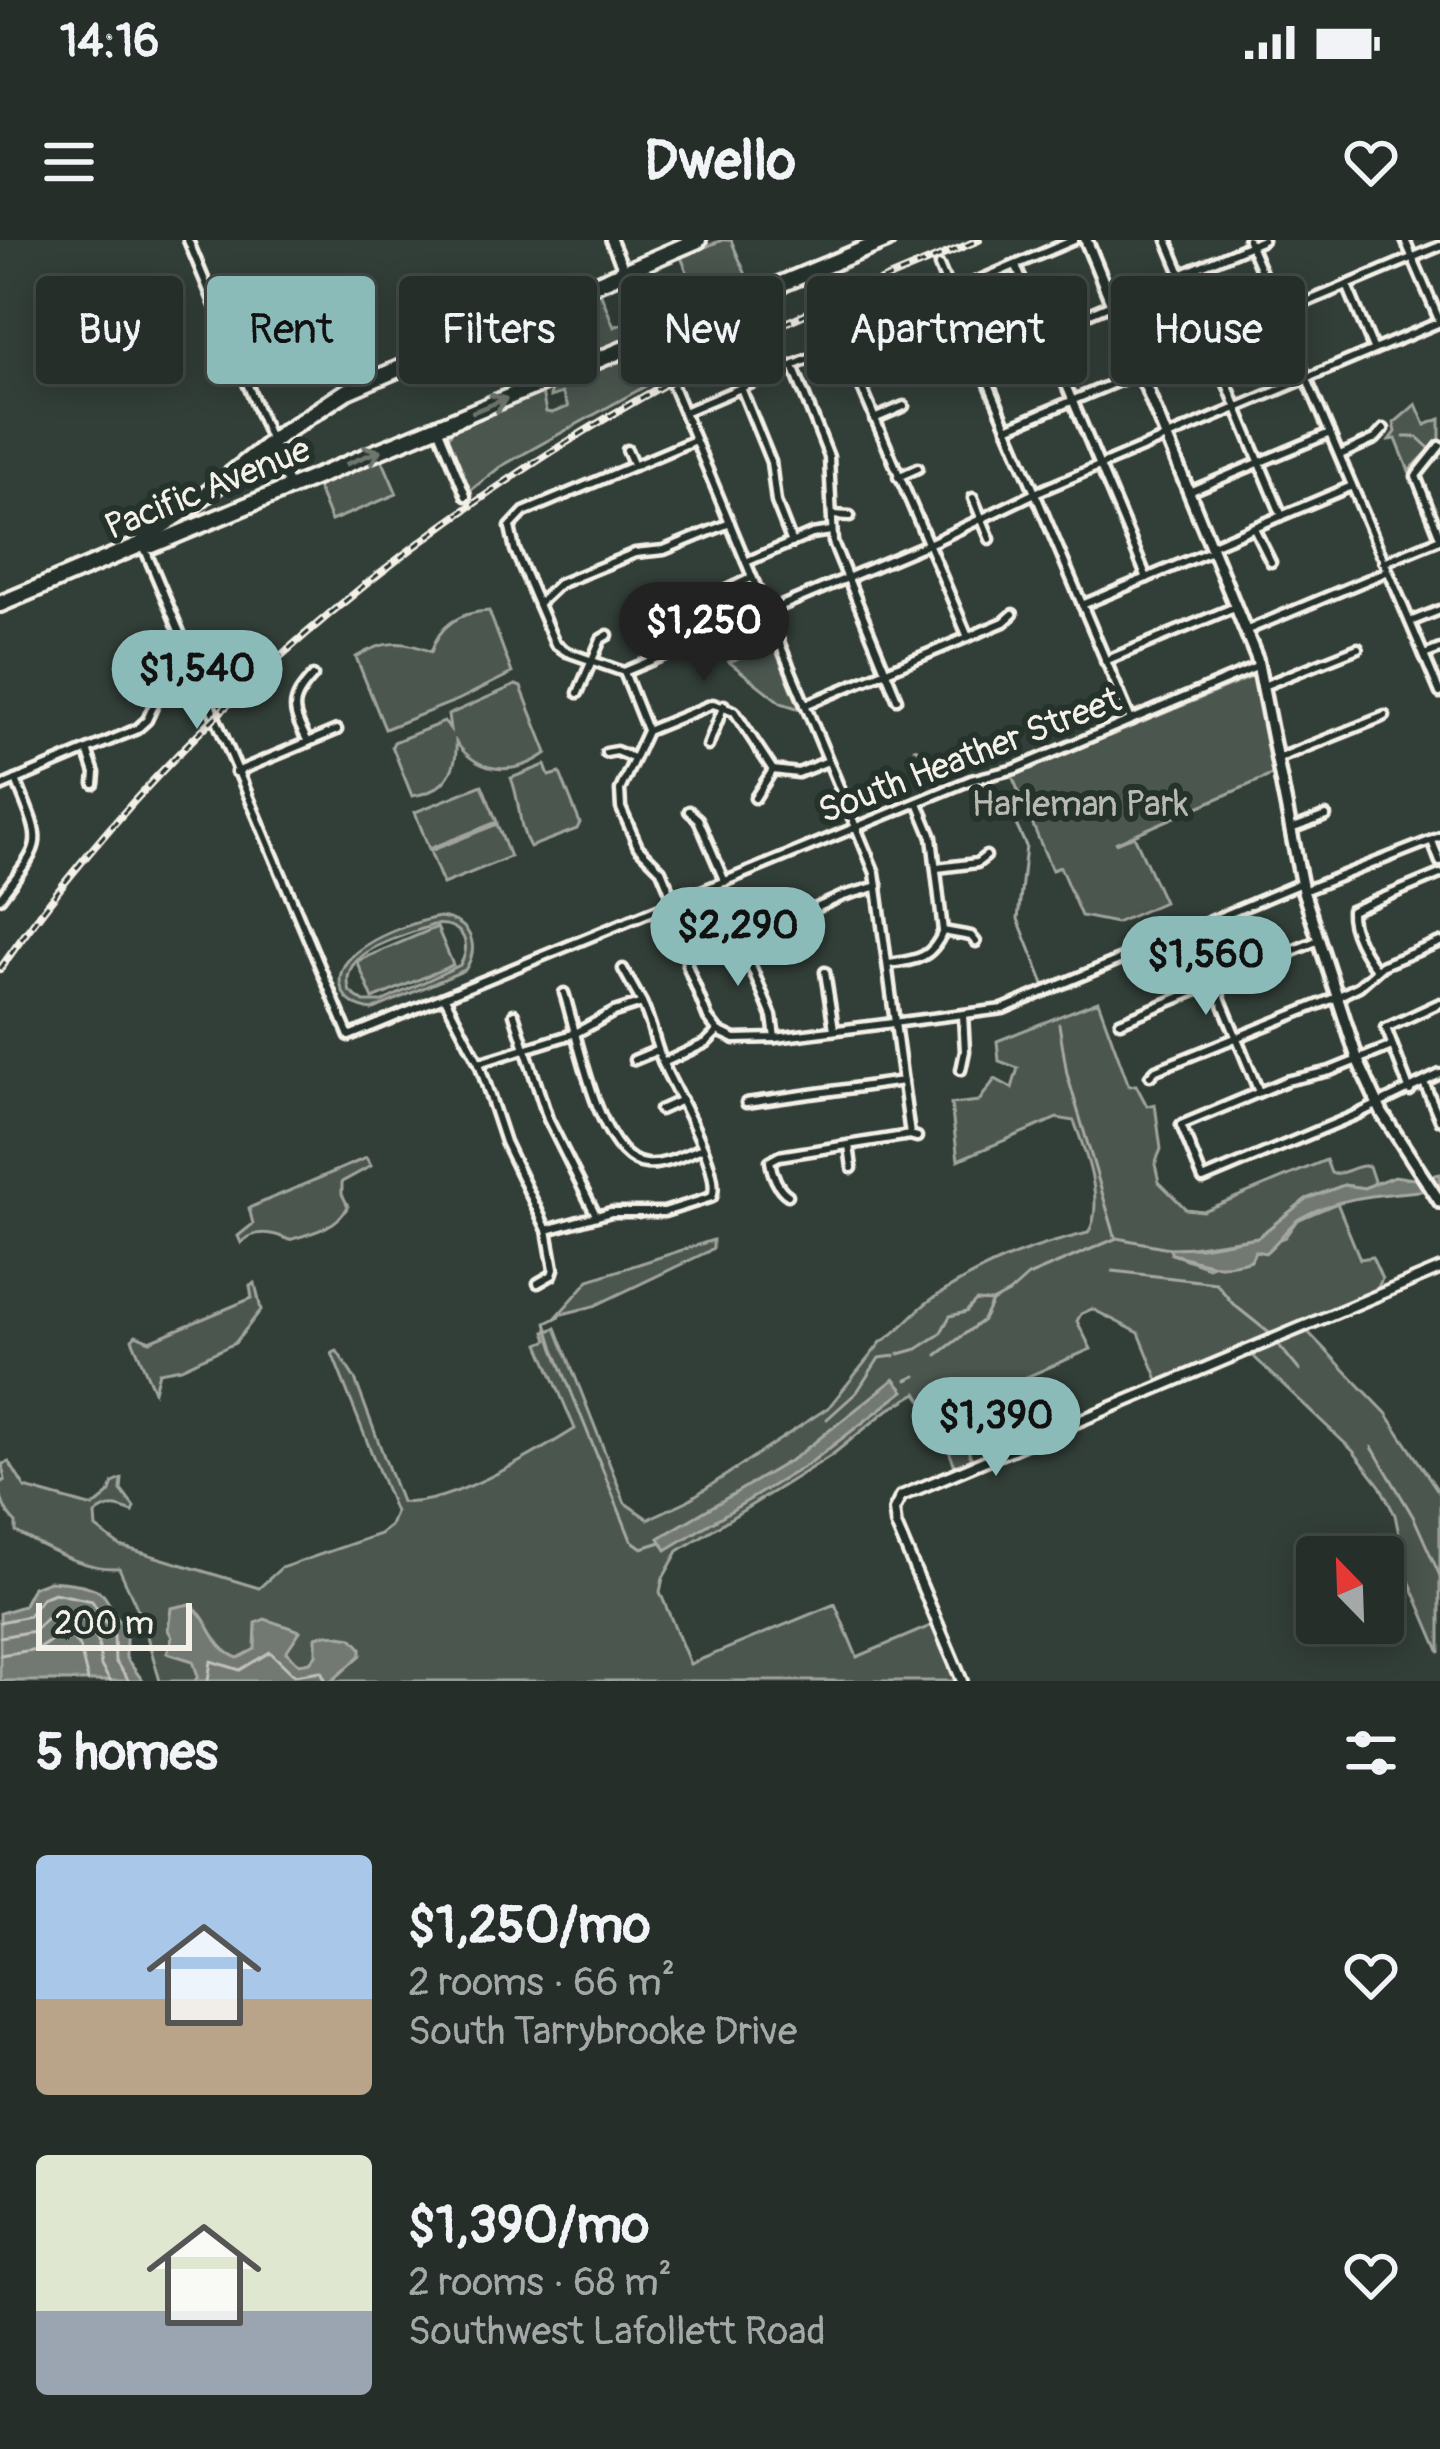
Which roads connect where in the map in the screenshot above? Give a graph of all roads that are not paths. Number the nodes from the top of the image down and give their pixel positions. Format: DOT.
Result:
graph roads {
  1 [pos="188,240"];
  2 [pos="611,240"];
  3 [pos="698,240"];
  4 [pos="886,240"];
  5 [pos="1074,240"];
  6 [pos="1086,240"];
  7 [pos="1167,240"];
  8 [pos="1263,240"];
  9 [pos="1405,240"];
  10 [pos="1249,243"];
  11 [pos="1440,246"];
  12 [pos="1412,257"];
  13 [pos="1016,264"];
  14 [pos="939,266"];
  15 [pos="625,271"];
  16 [pos="1181,274"];
  17 [pos="627,276"];
  18 [pos="943,276"];
  19 [pos="988,276"];
  20 [pos="1021,276"];
  21 [pos="1176,276"];
  22 [pos="1263,276"];
  23 [pos="783,283"];
  24 [pos="207,285"];
  25 [pos="1346,285"];
  26 [pos="1111,299"];
  27 [pos="1305,302"];
  28 [pos="1440,322"];
  29 [pos="1373,350"];
  30 [pos="621,351"];
  31 [pos="807,358"];
  32 [pos="793,366"];
  33 [pos="1306,377"];
  34 [pos="247,384"];
  35 [pos="672,384"];
  36 [pos="860,384"];
  37 [pos="989,384"];
  38 [pos="1065,384"];
  39 [pos="1111,384"];
  40 [pos="1147,384"];
  41 [pos="1227,384"];
  42 [pos="741,388"];
  43 [pos="1072,400"];
  44 [pos="904,406"];
  45 [pos="1237,407"];
  46 [pos="684,412"];
  47 [pos="874,419"];
  48 [pos="437,427"];
  49 [pos="1007,428"];
  50 [pos="1384,429"];
  51 [pos="1330,433"];
  52 [pos="1169,437"];
  53 [pos="695,440"];
  54 [pos="271,443"];
  55 [pos="1438,447"];
  56 [pos="627,450"];
  57 [pos="1340,455"];
  58 [pos="1260,463"];
  59 [pos="634,466"];
  60 [pos="1100,466"];
  61 [pos="918,468"];
  62 [pos="898,477"];
  63 [pos="1352,486"];
  64 [pos="290,488"];
  65 [pos="1190,492"];
  66 [pos="1035,493"];
  67 [pos="466,496"];
  68 [pos="973,498"];
  69 [pos="832,514"];
  70 [pos="850,516"];
  71 [pos="1282,516"];
  72 [pos="981,518"];
  73 [pos="730,523"];
  74 [pos="1254,528"];
  75 [pos="831,532"];
  76 [pos="1440,538"];
  77 [pos="990,539"];
  78 [pos="792,543"];
  79 [pos="142,544"];
  80 [pos="926,544"];
  81 [pos="1211,548"];
  82 [pos="746,562"];
  83 [pos="1270,562"];
  84 [pos="1386,566"];
  85 [pos="752,578"];
  86 [pos="847,578"];
  87 [pos="1147,578"];
  88 [pos="0,604"];
  89 [pos="537,605"];
  90 [pos="1082,605"];
  91 [pos="1235,606"];
  92 [pos="1440,610"];
  93 [pos="665,611"];
  94 [pos="766,612"];
  95 [pos="1012,614"];
  96 [pos="1409,622"];
  97 [pos="690,629"];
  98 [pos="1245,631"];
  99 [pos="608,635"];
  100 [pos="968,637"];
  101 [pos="1358,648"];
  102 [pos="1440,649"];
  103 [pos="1424,656"];
  104 [pos="1106,661"];
  105 [pos="592,662"];
  106 [pos="1258,666"];
  107 [pos="886,671"];
  108 [pos="624,672"];
  109 [pos="313,676"];
  110 [pos="196,677"];
  111 [pos="1263,686"];
  112 [pos="578,693"];
  113 [pos="1440,693"];
  114 [pos="897,699"];
  115 [pos="724,705"];
  116 [pos="805,705"];
  117 [pos="1385,716"];
  118 [pos="1131,720"];
  119 [pos="337,730"];
  120 [pos="647,730"];
  121 [pos="308,742"];
  122 [pos="708,746"];
  123 [pos="87,750"];
  124 [pos="606,753"];
  125 [pos="633,758"];
  126 [pos="1277,759"];
  127 [pos="828,761"];
  128 [pos="773,770"];
  129 [pos="236,772"];
  130 [pos="16,780"];
  131 [pos="94,784"];
  132 [pos="0,787"];
  133 [pos="755,798"];
  134 [pos="918,803"];
  135 [pos="689,811"];
  136 [pos="1326,816"];
  137 [pos="856,828"];
  138 [pos="1291,829"];
  139 [pos="1436,839"];
  140 [pos="986,856"];
  141 [pos="1440,862"];
  142 [pos="937,868"];
  143 [pos="1440,874"];
  144 [pos="725,882"];
  145 [pos="878,886"];
  146 [pos="1302,887"];
  147 [pos="1,895"];
  148 [pos="675,904"];
  149 [pos="1192,929"];
  150 [pos="943,932"];
  151 [pos="1319,940"];
  152 [pos="1440,942"];
  153 [pos="976,943"];
  154 [pos="889,964"];
  155 [pos="623,968"];
  156 [pos="1376,969"];
  157 [pos="825,972"];
  158 [pos="1214,982"];
  159 [pos="564,993"];
  160 [pos="1336,997"];
  161 [pos="445,998"];
  162 [pos="642,1003"];
  163 [pos="1440,1003"];
  164 [pos="514,1014"];
  165 [pos="963,1015"];
  166 [pos="896,1022"];
  167 [pos="1120,1022"];
  168 [pos="834,1029"];
  169 [pos="718,1031"];
  170 [pos="576,1034"];
  171 [pos="776,1038"];
  172 [pos="1237,1038"];
  173 [pos="1392,1046"];
  174 [pos="526,1047"];
  175 [pos="659,1050"];
  176 [pos="634,1060"];
  177 [pos="1358,1061"];
  178 [pos="479,1063"];
  179 [pos="663,1063"];
  180 [pos="961,1070"];
  181 [pos="1440,1074"];
  182 [pos="1150,1076"];
  183 [pos="903,1081"];
  184 [pos="1424,1085"];
  185 [pos="1410,1091"];
  186 [pos="1259,1092"];
  187 [pos="682,1100"];
  188 [pos="746,1103"];
  189 [pos="1378,1106"];
  190 [pos="660,1110"];
  191 [pos="1440,1120"];
  192 [pos="849,1145"];
  193 [pos="701,1149"];
  194 [pos="851,1168"];
  195 [pos="788,1195"];
  196 [pos="1440,1202"];
  197 [pos="596,1215"];
  198 [pos="547,1230"];
  199 [pos="1440,1269"];
  200 [pos="538,1283"];
  201 [pos="962,1681"];
  1 -- 24 [label="street"];
  2 -- 15 [label="street"];
  3 -- 15 [label="highway"];
  4 -- 23 [label="highway, Pacific Avenue"];
  5 -- 13 [label="street"];
  6 -- 26 [label="main road"];
  7 -- 16 [label="street"];
  8 -- 10 [label="street"];
  9 -- 12 [label="street"];
  10 -- 16 [label="street"];
  10 -- 22 [label="street"];
  11 -- 12 [label="street"];
  12 -- 25 [label="street"];
  12 -- 28 [label="street"];
  13 -- 19 [label="street"];
  13 -- 20 [label="street"];
  14 -- 18 [label="street"];
  15 -- 17 [label="street"];
  15 -- 54 [label="highway"];
  16 -- 21 [label="street"];
  25 -- 27 [label="street"];
  25 -- 29 [label="street"];
  28 -- 29 [label="street"];
  29 -- 33 [label="street"];
  48 -- 30 [label="highway, Pacific Avenue, one-way"];
  31 -- 32 [label="street"];
  32 -- 42 [label="street"];
  32 -- 69 [label="street"];
  33 -- 45 [label="street"];
  33 -- 51 [label="street"];
  34 -- 54 [label="street"];
  35 -- 46 [label="street"];
  36 -- 47 [label="street"];
  37 -- 49 [label="street"];
  38 -- 43 [label="street"];
  39 -- 43 [label="street"];
  40 -- 52 [label="main road"];
  41 -- 45 [label="street"];
  42 -- 46 [label="street"];
  42 -- 78 [label="street"];
  43 -- 49 [label="street"];
  43 -- 60 [label="street"];
  44 -- 47 [label="street"];
  45 -- 52 [label="street"];
  45 -- 58 [label="street"];
  46 -- 53 [label="street"];
  47 -- 62 [label="street"];
  64 -- 48 [label="highway, Pacific Avenue, one-way"];
  48 -- 67 [label="street"];
  49 -- 66 [label="street"];
  50 -- 57 [label="street"];
  51 -- 57 [label="street"];
  51 -- 58 [label="street"];
  52 -- 60 [label="street"];
  52 -- 65 [label="main road"];
  53 -- 59 [label="street"];
  53 -- 73 [label="street"];
  54 -- 64 [label="street"];
  54 -- 79 [label="highway"];
  55 -- 76 [label="street"];
  56 -- 59 [label="street"];
  57 -- 63 [label="street"];
  58 -- 65 [label="street"];
  58 -- 71 [label="street"];
  59 -- 89 [label="street"];
  60 -- 66 [label="street"];
  60 -- 87 [label="street"];
  61 -- 62 [label="street"];
  62 -- 80 [label="street"];
  63 -- 71 [label="street"];
  63 -- 84 [label="street"];
  64 -- 79 [label="highway, Pacific Avenue"];
  65 -- 81 [label="main road"];
  66 -- 72 [label="street"];
  66 -- 90 [label="street"];
  68 -- 72 [label="street"];
  69 -- 70 [label="street"];
  69 -- 75 [label="street"];
  71 -- 74 [label="street"];
  72 -- 77 [label="street"];
  72 -- 80 [label="street"];
  73 -- 82 [label="street"];
  73 -- 89 [label="street"];
  74 -- 81 [label="street"];
  74 -- 83 [label="street"];
  75 -- 78 [label="street"];
  75 -- 86 [label="street"];
  76 -- 84 [label="street"];
  78 -- 82 [label="street"];
  79 -- 88 [label="highway, Pacific Avenue"];
  79 -- 110 [label="street"];
  80 -- 86 [label="street"];
  80 -- 100 [label="street"];
  81 -- 87 [label="street"];
  81 -- 91 [label="main road"];
  82 -- 85 [label="street"];
  84 -- 96 [label="street"];
  84 -- 98 [label="street"];
  85 -- 94 [label="street"];
  85 -- 97 [label="street"];
  86 -- 94 [label="street"];
  86 -- 107 [label="street"];
  87 -- 90 [label="street"];
  89 -- 105 [label="street"];
  90 -- 104 [label="street"];
  91 -- 98 [label="main road"];
  91 -- 104 [label="street"];
  92 -- 96 [label="street"];
  93 -- 97 [label="street"];
  94 -- 116 [label="street"];
  95 -- 100 [label="street"];
  96 -- 103 [label="street"];
  97 -- 108 [label="street"];
  98 -- 106 [label="main road"];
  99 -- 105 [label="street"];
  100 -- 107 [label="street"];
  101 -- 111 [label="street"];
  102 -- 103 [label="street"];
  103 -- 113 [label="street"];
  104 -- 118 [label="street"];
  105 -- 108 [label="street"];
  105 -- 112 [label="street"];
  106 -- 111 [label="main road"];
  106 -- 118 [label="street, South Heather Street"];
  107 -- 114 [label="street"];
  107 -- 116 [label="street"];
  108 -- 120 [label="street"];
  109 -- 121 [label="street"];
  110 -- 123 [label="street"];
  110 -- 129 [label="street"];
  111 -- 126 [label="main road"];
  115 -- 120 [label="street"];
  115 -- 122 [label="street"];
  115 -- 128 [label="street"];
  116 -- 127 [label="street"];
  117 -- 126 [label="street"];
  118 -- 134 [label="street, South Heather Street"];
  119 -- 121 [label="street"];
  120 -- 125 [label="street"];
  121 -- 129 [label="street"];
  123 -- 130 [label="street"];
  123 -- 131 [label="street"];
  124 -- 125 [label="street"];
  125 -- 148 [label="street"];
  126 -- 138 [label="main road"];
  127 -- 128 [label="street"];
  127 -- 137 [label="street"];
  128 -- 133 [label="street"];
  129 -- 161 [label="street, South Heather Street"];
  130 -- 132 [label="street"];
  130 -- 147 [label="street"];
  134 -- 137 [label="street, South Heather Street"];
  134 -- 142 [label="street"];
  135 -- 144 [label="street"];
  136 -- 138 [label="street"];
  137 -- 144 [label="street, South Heather Street"];
  137 -- 145 [label="street"];
  138 -- 146 [label="main road"];
  139 -- 141 [label="street"];
  139 -- 146 [label="street"];
  140 -- 142 [label="street"];
  142 -- 150 [label="street"];
  143 -- 156 [label="street"];
  144 -- 148 [label="street, South Heather Street"];
  145 -- 154 [label="street"];
  145 -- 171 [label="street"];
  146 -- 149 [label="street"];
  146 -- 151 [label="main road"];
  148 -- 161 [label="street, South Heather Street"];
  148 -- 169 [label="street"];
  149 -- 158 [label="street"];
  149 -- 165 [label="street"];
  150 -- 153 [label="street"];
  150 -- 154 [label="street"];
  151 -- 158 [label="street"];
  151 -- 160 [label="main road"];
  152 -- 156 [label="street"];
  154 -- 166 [label="street"];
  155 -- 162 [label="street"];
  156 -- 160 [label="street"];
  157 -- 168 [label="street"];
  158 -- 167 [label="street"];
  158 -- 172 [label="street"];
  159 -- 170 [label="street"];
  160 -- 172 [label="street"];
  160 -- 177 [label="main road"];
  161 -- 178 [label="street"];
  162 -- 170 [label="street"];
  162 -- 175 [label="street"];
  163 -- 173 [label="street"];
  164 -- 174 [label="street"];
  165 -- 166 [label="street"];
  165 -- 180 [label="street"];
  166 -- 168 [label="street"];
  166 -- 183 [label="street"];
  168 -- 171 [label="street"];
  169 -- 171 [label="street"];
  169 -- 179 [label="street"];
  170 -- 174 [label="street"];
  170 -- 193 [label="street"];
  172 -- 182 [label="street"];
  172 -- 186 [label="street"];
  173 -- 177 [label="street"];
  173 -- 185 [label="street"];
  174 -- 178 [label="street"];
  174 -- 197 [label="street"];
  175 -- 176 [label="street"];
  175 -- 179 [label="street"];
  177 -- 186 [label="street"];
  177 -- 189 [label="main road"];
  178 -- 198 [label="street"];
  179 -- 187 [label="street"];
  181 -- 184 [label="street"];
  183 -- 188 [label="street"];
  183 -- 192 [label="street"];
  184 -- 185 [label="street"];
  184 -- 191 [label="street"];
  185 -- 189 [label="street"];
  186 -- 189 [label="street"];
  187 -- 190 [label="street"];
  187 -- 193 [label="street"];
  189 -- 196 [label="main road"];
  192 -- 194 [label="street"];
  192 -- 195 [label="street"];
  193 -- 197 [label="street"];
  197 -- 198 [label="street"];
  198 -- 200 [label="street"];
  199 -- 201 [label="street"];
}
